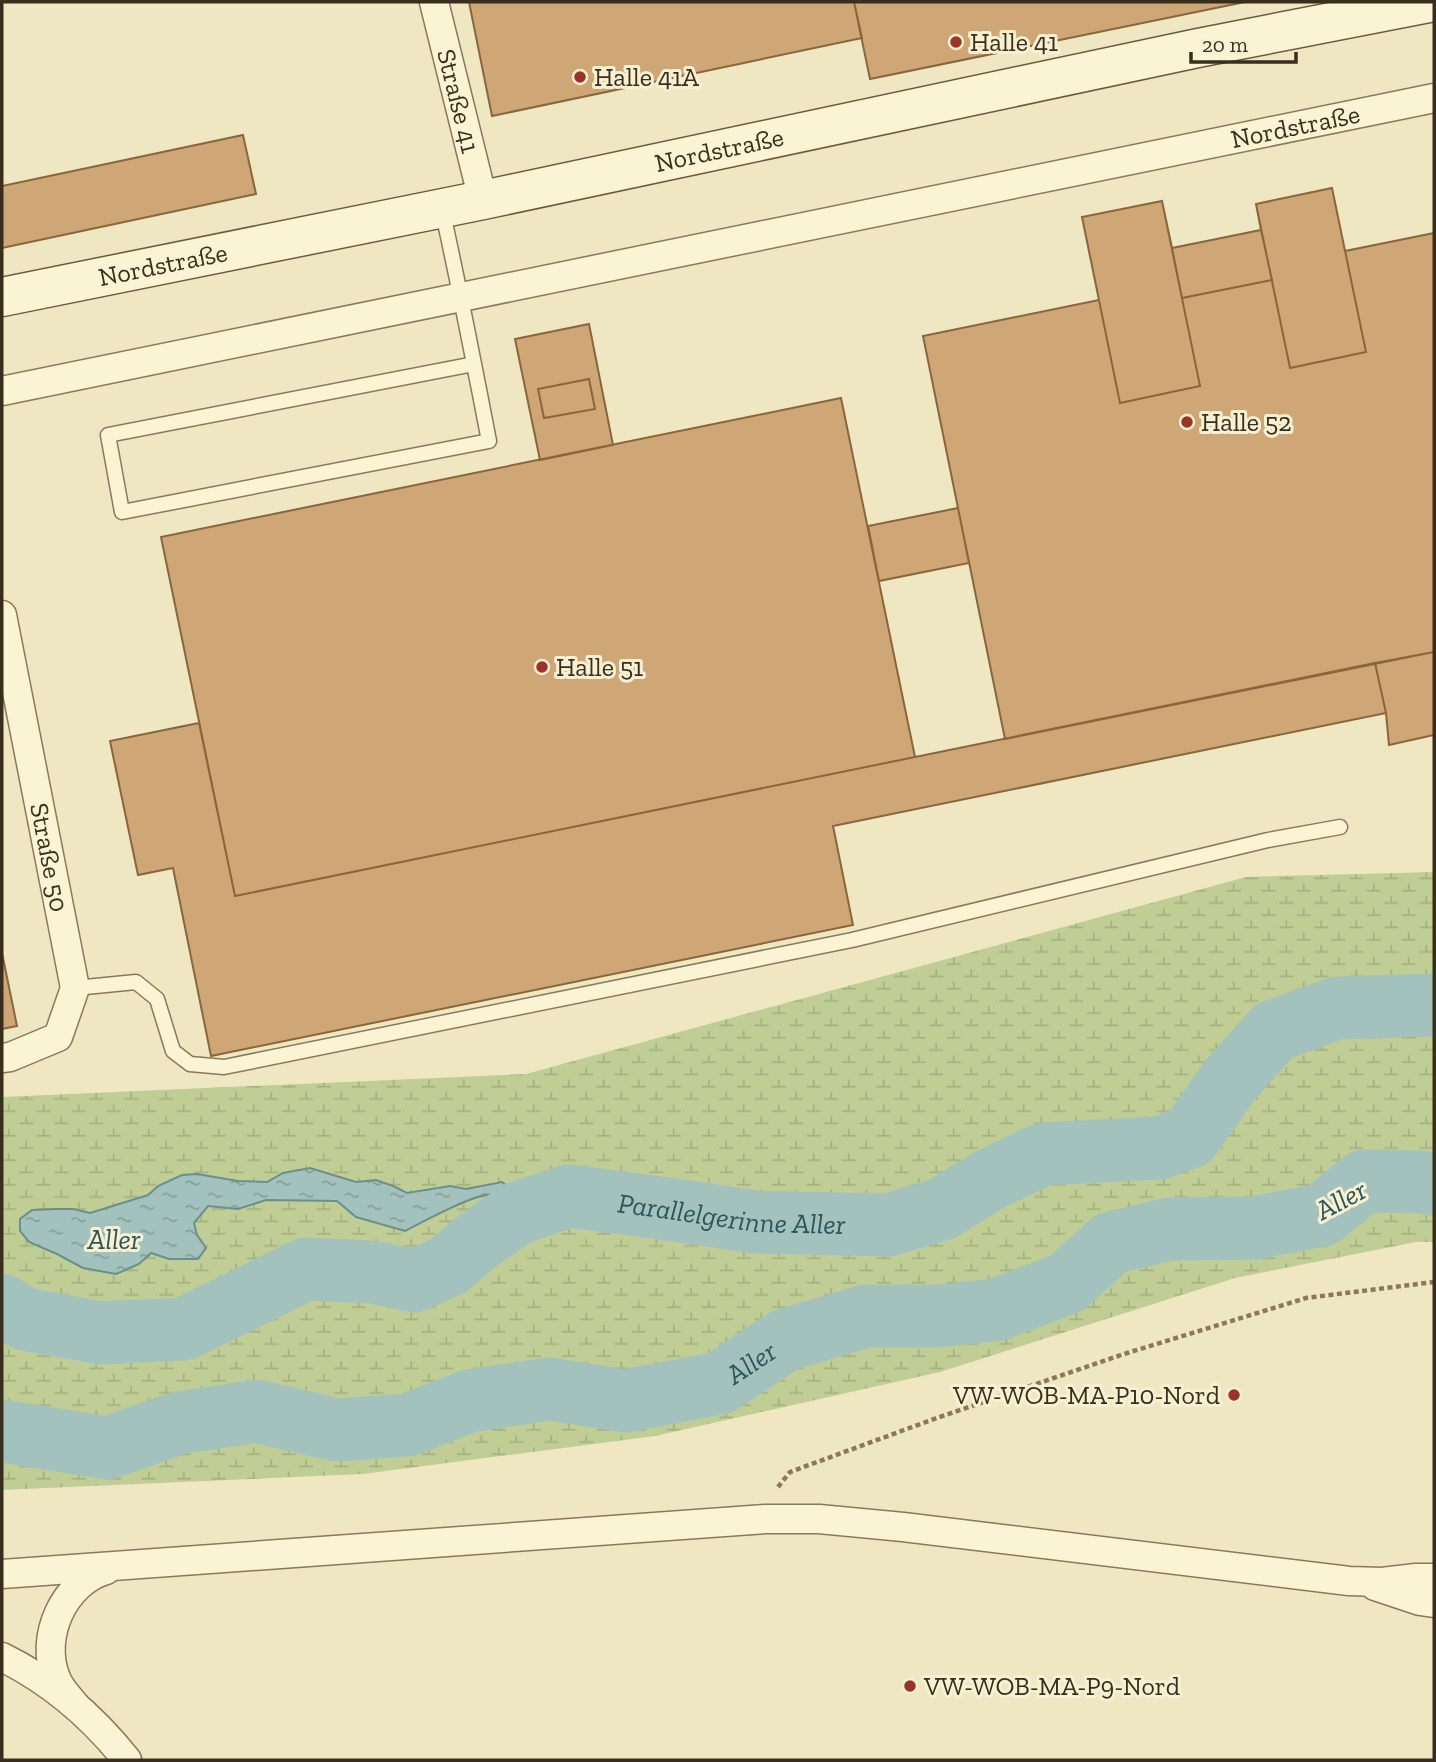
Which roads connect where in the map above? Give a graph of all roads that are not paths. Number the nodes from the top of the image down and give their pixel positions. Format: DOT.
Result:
graph roads {
  1 [pos="434,2"];
  2 [pos="1434,2"];
  3 [pos="1434,98"];
  4 [pos="483,200"];
  5 [pos="442,209"];
  6 [pos="2,297"];
  7 [pos="461,297"];
  8 [pos="474,364"];
  9 [pos="2,391"];
  10 [pos="2,615"];
  11 [pos="1340,827"];
  12 [pos="75,988"];
  13 [pos="2,1058"];
  14 [pos="130,1565"];
  15 [pos="2,1574"];
  16 [pos="1434,1578"];
  17 [pos="1349,1581"];
  18 [pos="1434,1603"];
  19 [pos="2,1657"];
  20 [pos="75,1705"];
  21 [pos="127,1760"];
  1 -- 4 [label="street, Straße 41"];
  2 -- 4 [label="street, Nordstraße"];
  3 -- 7 [label="street, Nordstraße"];
  4 -- 5 [label="street, Nordstraße"];
  5 -- 6 [label="street, Nordstraße"];
  5 -- 7 [label="lane"];
  7 -- 8 [label="lane"];
  7 -- 9 [label="street, Nordstraße"];
  8 -- 8 [label="lane"];
  10 -- 12 [label="street, Straße 50"];
  11 -- 12 [label="lane"];
  12 -- 13 [label="street"];
  14 -- 15 [label="street"];
  14 -- 17 [label="street"];
  14 -- 20 [label="street"];
  16 -- 17 [label="street"];
  17 -- 18 [label="street"];
  19 -- 20 [label="street"];
  20 -- 21 [label="street"];
}
